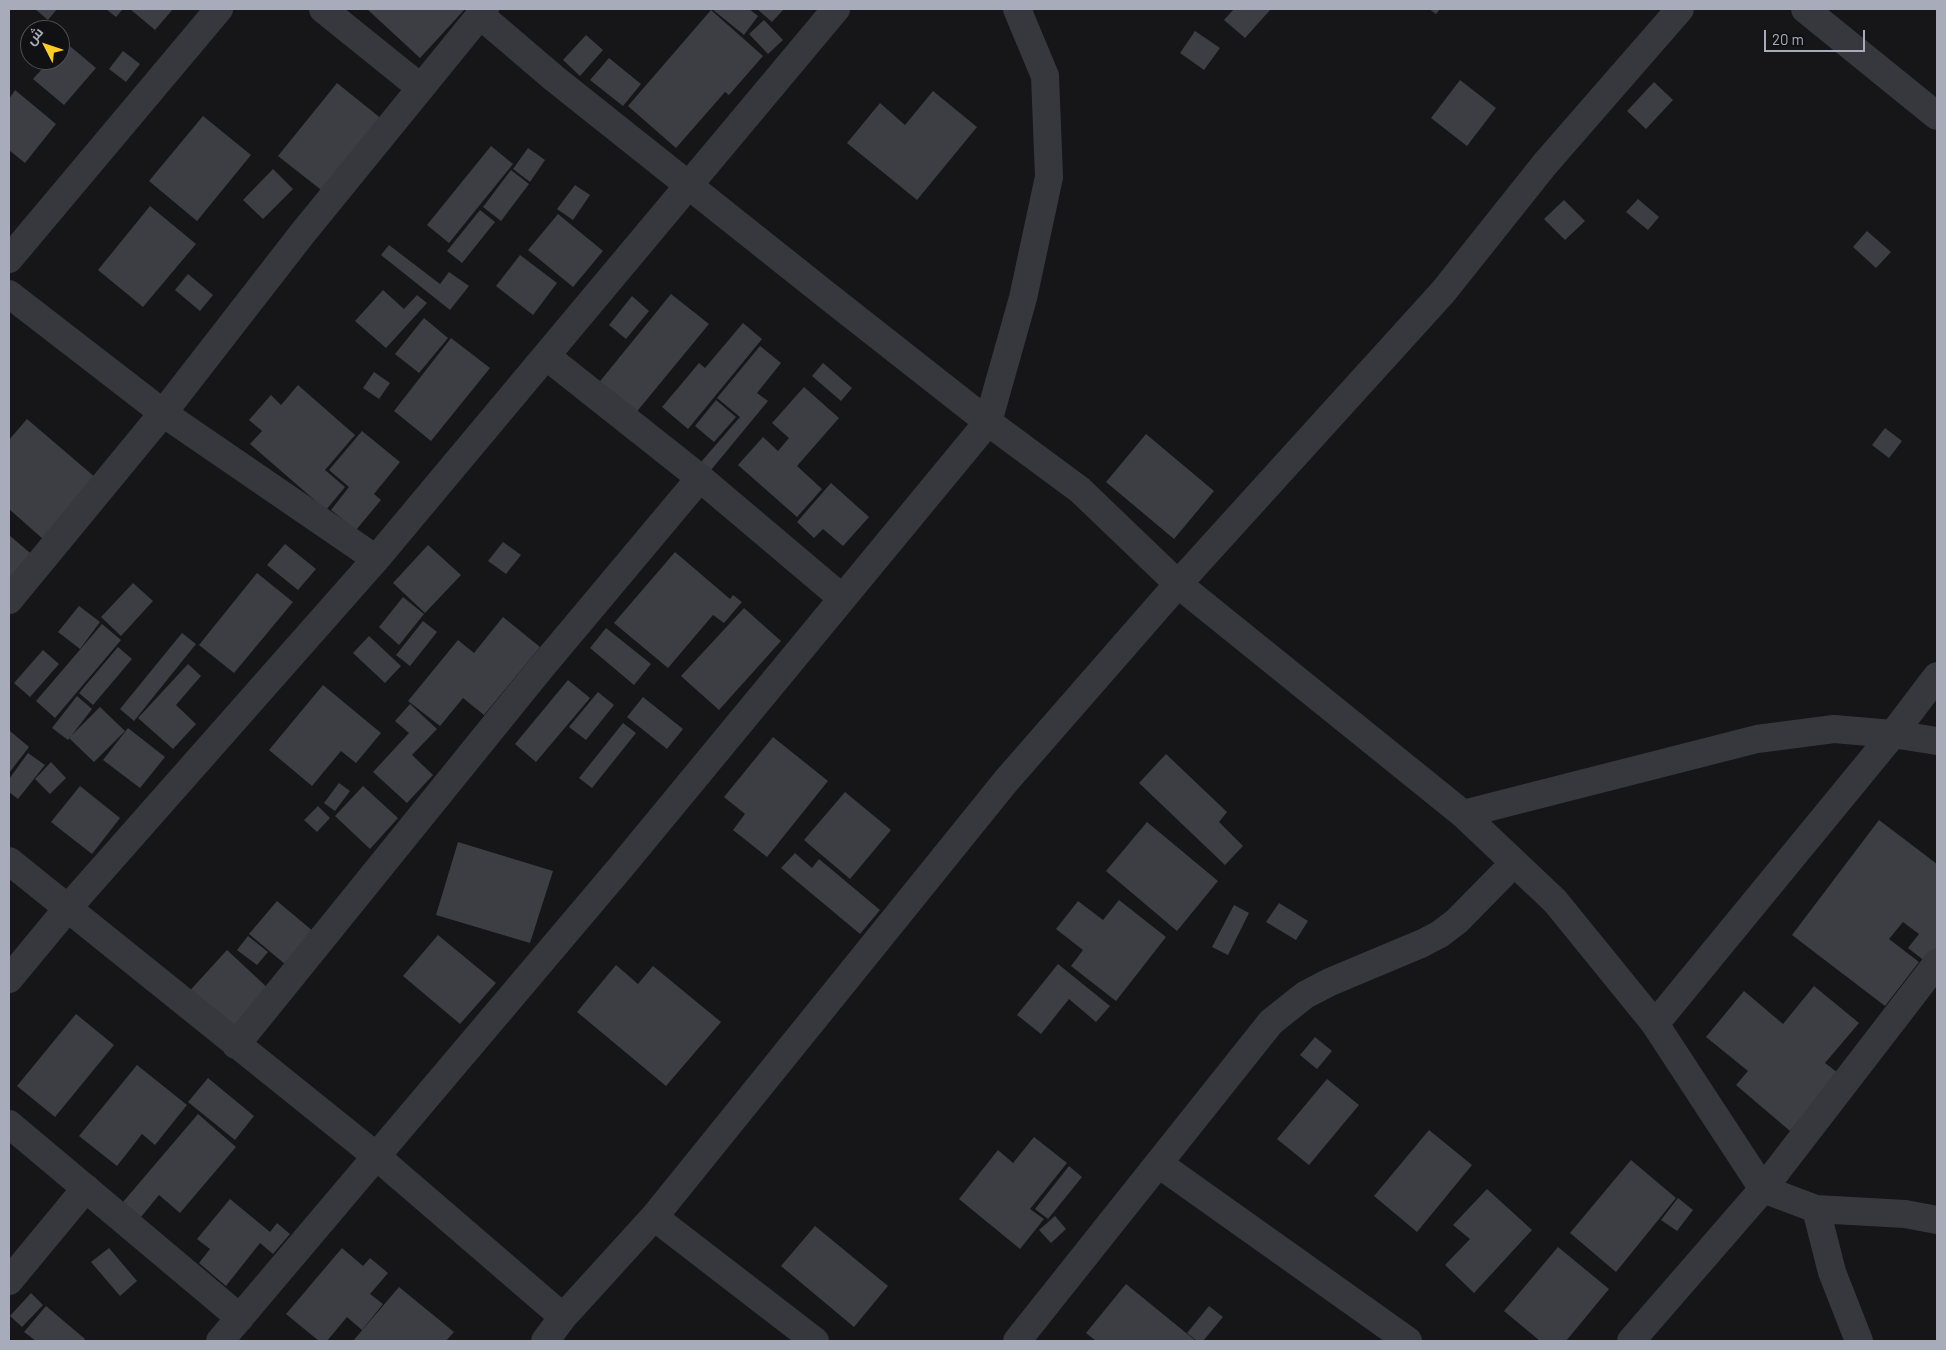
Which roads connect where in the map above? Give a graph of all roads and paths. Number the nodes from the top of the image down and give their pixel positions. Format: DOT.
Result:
graph roads {
  1 [pos="219,9"];
  2 [pos="322,9"];
  3 [pos="836,9"];
  4 [pos="1017,9"];
  5 [pos="1680,9"];
  6 [pos="1806,9"];
  7 [pos="482,12"];
  8 [pos="421,88"];
  9 [pos="1937,116"];
  10 [pos="688,185"];
  11 [pos="9,259"];
  12 [pos="9,294"];
  13 [pos="546,356"];
  14 [pos="163,413"];
  15 [pos="988,422"];
  16 [pos="700,478"];
  17 [pos="376,559"];
  18 [pos="1178,584"];
  19 [pos="842,598"];
  20 [pos="9,600"];
  21 [pos="1937,676"];
  22 [pos="1893,734"];
  23 [pos="1937,741"];
  24 [pos="1463,814"];
  25 [pos="9,862"];
  26 [pos="1514,863"];
  27 [pos="67,909"];
  28 [pos="1937,963"];
  29 [pos="9,979"];
  30 [pos="1655,1024"];
  31 [pos="236,1045"];
  32 [pos="9,1124"];
  33 [pos="376,1156"];
  34 [pos="1159,1164"];
  35 [pos="86,1188"];
  36 [pos="1763,1189"];
  37 [pos="1816,1209"];
  38 [pos="654,1217"];
  39 [pos="1937,1220"];
  40 [pos="9,1281"];
  41 [pos="563,1317"];
  42 [pos="240,1318"];
  43 [pos="220,1341"];
  44 [pos="545,1341"];
  45 [pos="815,1341"];
  46 [pos="1017,1341"];
  47 [pos="1408,1341"];
  48 [pos="1630,1341"];
  49 [pos="1859,1341"];
  1 -- 11 [label="street"];
  2 -- 8 [label="street"];
  3 -- 10 [label="street"];
  4 -- 15 [label="street"];
  5 -- 18 [label="street"];
  6 -- 9 [label="street"];
  7 -- 8 [label="street"];
  7 -- 10 [label="street"];
  8 -- 14 [label="street"];
  10 -- 13 [label="street"];
  10 -- 15 [label="street"];
  12 -- 14 [label="street"];
  13 -- 16 [label="street"];
  13 -- 17 [label="street"];
  14 -- 17 [label="street"];
  14 -- 20 [label="street"];
  15 -- 18 [label="street"];
  15 -- 19 [label="street"];
  16 -- 19 [label="street"];
  16 -- 31 [label="street"];
  17 -- 27 [label="street"];
  18 -- 24 [label="street"];
  18 -- 38 [label="street"];
  19 -- 33 [label="street"];
  21 -- 22 [label="street"];
  22 -- 23 [label="street"];
  22 -- 24 [label="street"];
  22 -- 30 [label="street"];
  24 -- 26 [label="street"];
  25 -- 27 [label="street"];
  26 -- 30 [label="street"];
  26 -- 34 [label="street"];
  27 -- 29 [label="street"];
  27 -- 31 [label="street"];
  28 -- 36 [label="street"];
  30 -- 36 [label="street"];
  31 -- 33 [label="street"];
  32 -- 35 [label="street"];
  33 -- 41 [label="street"];
  33 -- 42 [label="street"];
  34 -- 46 [label="street"];
  34 -- 47 [label="street"];
  35 -- 40 [label="street"];
  35 -- 42 [label="street"];
  36 -- 37 [label="street"];
  36 -- 48 [label="street"];
  37 -- 39 [label="street"];
  37 -- 49 [label="street"];
  38 -- 41 [label="street"];
  38 -- 45 [label="street"];
  41 -- 44 [label="street"];
  42 -- 43 [label="street"];
}
